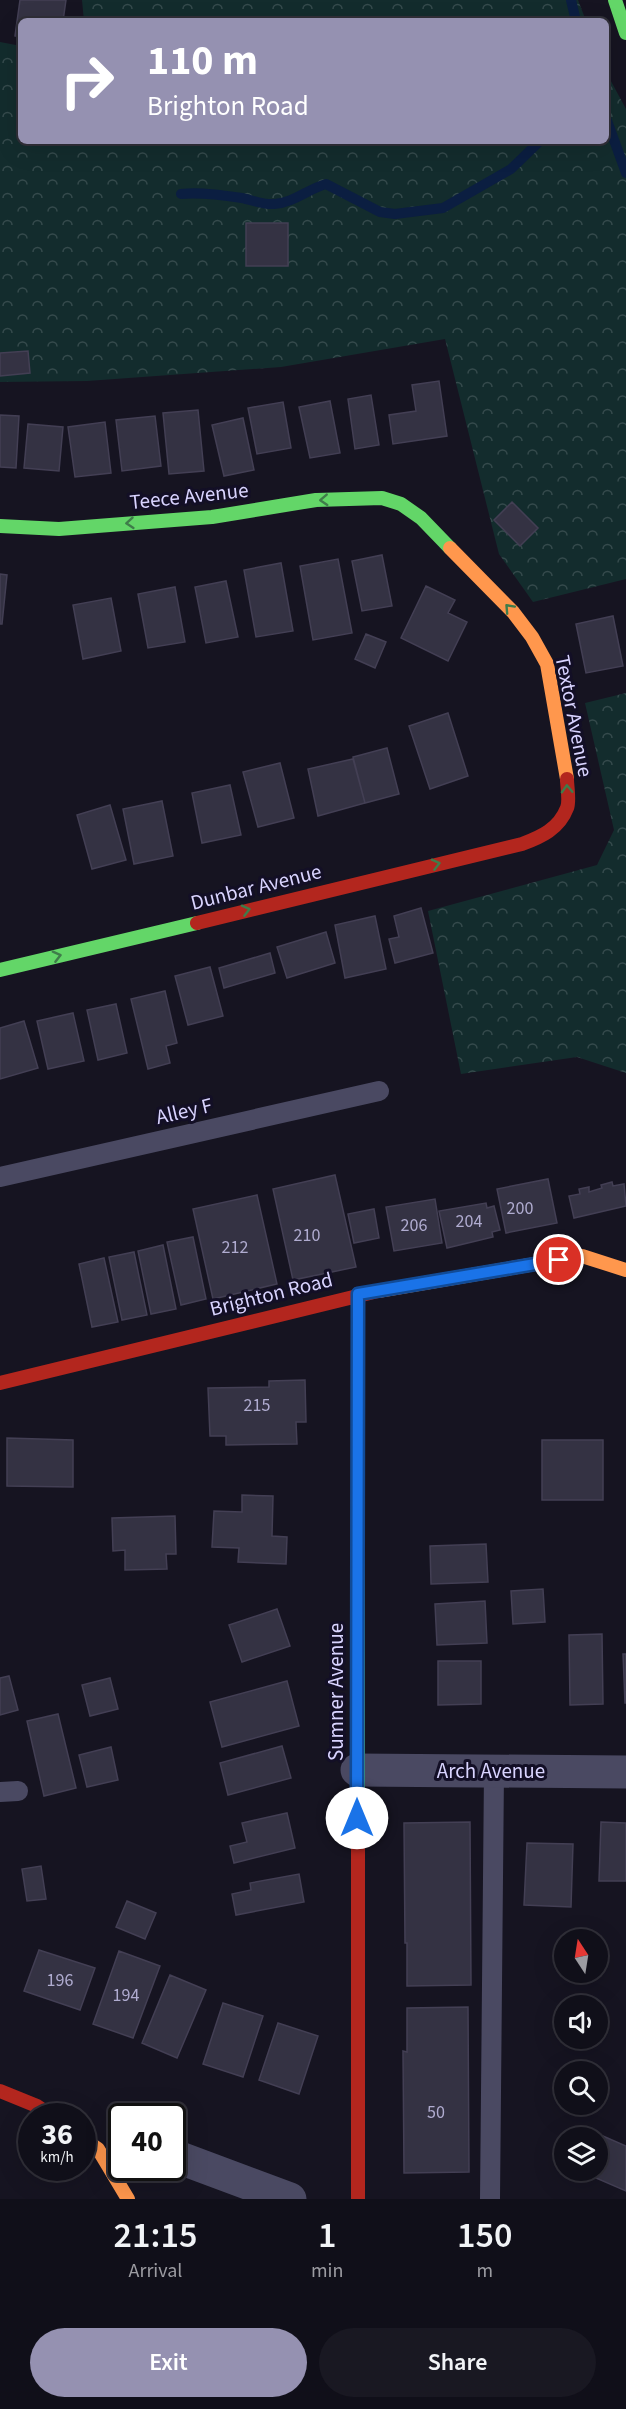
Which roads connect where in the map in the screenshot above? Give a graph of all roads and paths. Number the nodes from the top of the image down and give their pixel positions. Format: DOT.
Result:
graph roads {
  1 [pos="615,0"];
  2 [pos="626,33"];
  3 [pos="382,498"];
  4 [pos="0,526"];
  5 [pos="522,844"];
  6 [pos="0,970"];
  7 [pos="379,1092"];
  8 [pos="0,1177"];
  9 [pos="626,1269"];
  10 [pos="358,1294"];
  11 [pos="0,1383"];
  12 [pos="357,1770"];
  13 [pos="494,1771"];
  14 [pos="626,1772"];
  15 [pos="0,2091"];
  16 [pos="30,2103"];
  17 [pos="101,2145"];
  18 [pos="186,2160"];
  19 [pos="128,2199"];
  20 [pos="290,2199"];
  21 [pos="358,2199"];
  22 [pos="490,2199"];
  1 -- 2 [label="street"];
  3 -- 4 [label="street, Teece Avenue, one-way"];
  5 -- 3 [label="street, Textor Avenue, one-way"];
  6 -- 5 [label="street, Dunbar Avenue, one-way"];
  7 -- 8 [label="lane, Alley F"];
  9 -- 10 [label="street, Brighton Road"];
  10 -- 11 [label="street, Brighton Road"];
  10 -- 12 [label="street, Sumner Avenue"];
  12 -- 13 [label="street, Arch Avenue"];
  12 -- 21 [label="street, Sumner Avenue"];
  13 -- 14 [label="street, Arch Avenue"];
  13 -- 22 [label="lane"];
  15 -- 16 [label="street"];
  17 -- 19 [label="street"];
  18 -- 20 [label="street"];
}
